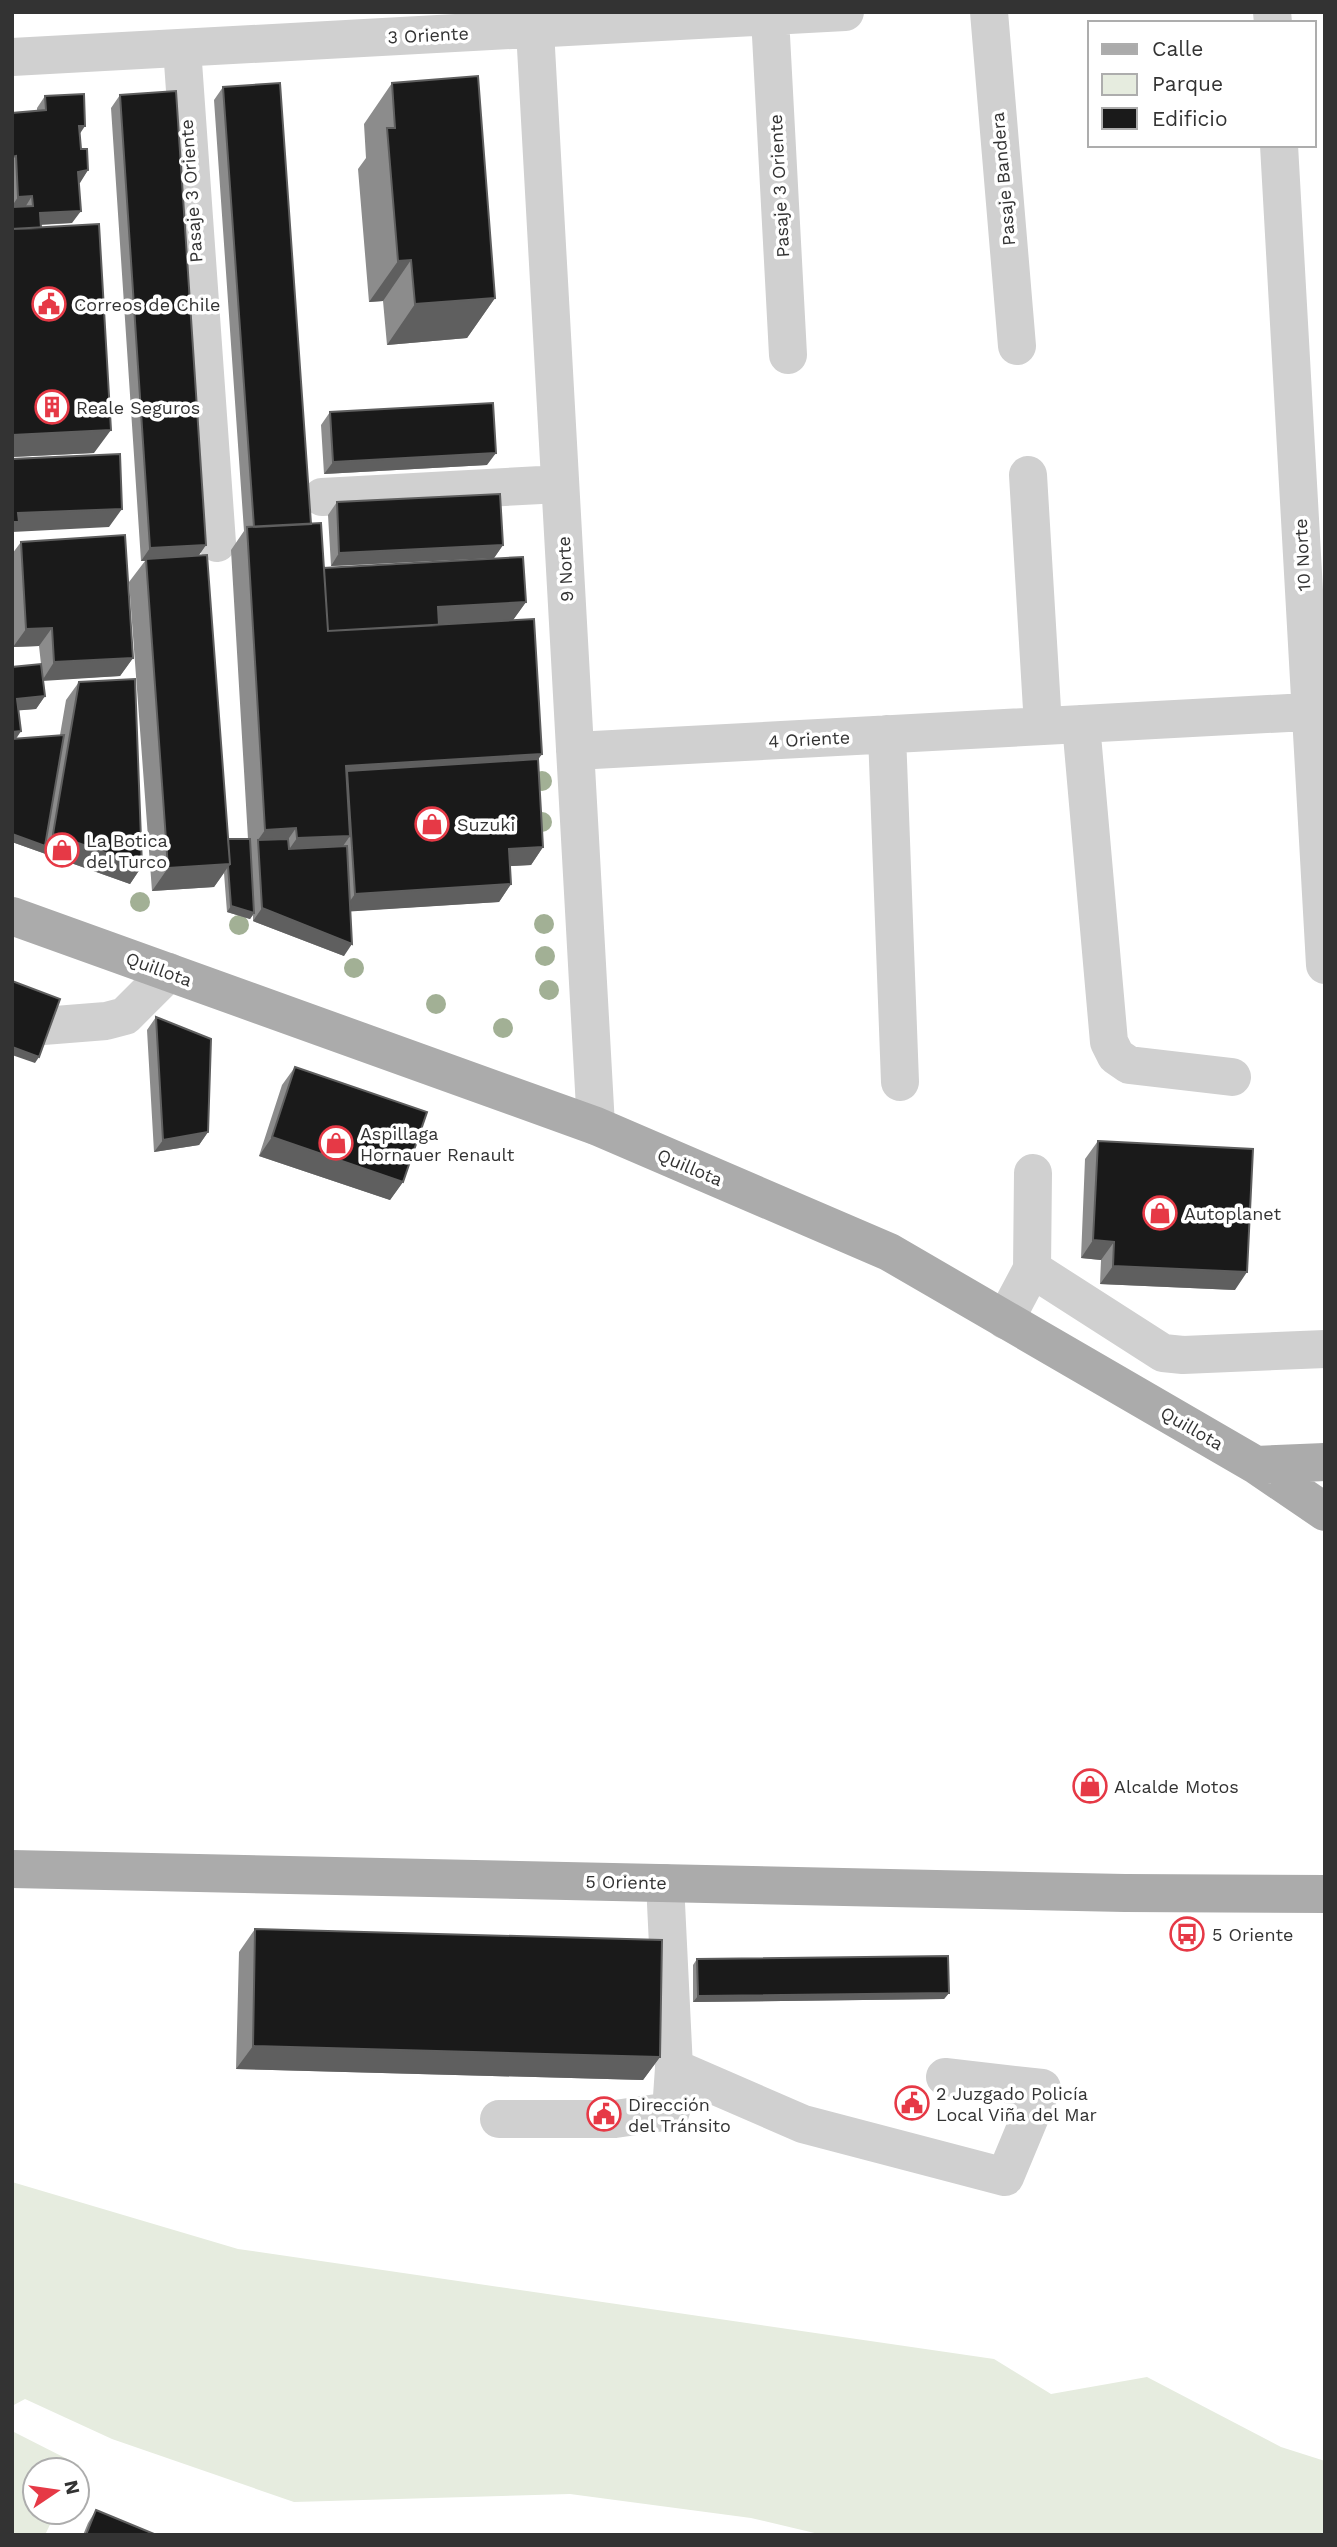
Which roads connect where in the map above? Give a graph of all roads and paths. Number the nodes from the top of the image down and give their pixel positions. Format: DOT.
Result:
graph roads {
  1 [pos="845,12"];
  2 [pos="989,12"];
  3 [pos="770,17"];
  4 [pos="534,21"];
  5 [pos="182,48"];
  6 [pos="12,57"];
  7 [pos="1279,147"];
  8 [pos="1017,346"];
  9 [pos="788,355"];
  10 [pos="1028,475"];
  11 [pos="560,484"];
  12 [pos="322,497"];
  13 [pos="217,543"];
  14 [pos="1318,711"];
  15 [pos="1081,724"];
  16 [pos="1043,726"];
  17 [pos="887,734"];
  18 [pos="575,751"];
  19 [pos="12,916"];
  20 [pos="1325,965"];
  21 [pos="169,972"];
  22 [pos="12,1012"];
  23 [pos="1232,1077"];
  24 [pos="901,1082"];
  25 [pos="596,1126"];
  26 [pos="1033,1173"];
  27 [pos="1032,1269"];
  28 [pos="1005,1320"];
  29 [pos="1325,1349"];
  30 [pos="1325,1462"];
  31 [pos="1256,1465"];
  32 [pos="1325,1511"];
  33 [pos="12,1869"];
  34 [pos="665,1883"];
  35 [pos="1325,1894"];
  36 [pos="674,2068"];
  37 [pos="945,2077"];
  38 [pos="499,2119"];
  1 -- 3 [label="street, 3 Oriente"];
  2 -- 8 [label="street, Pasaje Bandera"];
  3 -- 4 [label="street, 3 Oriente"];
  3 -- 9 [label="street, Pasaje 3 Oriente"];
  4 -- 5 [label="street, 3 Oriente"];
  4 -- 11 [label="street, 9 Norte"];
  5 -- 6 [label="street, 3 Oriente"];
  5 -- 13 [label="street, Pasaje 3 Oriente"];
  7 -- 14 [label="street, 10 Norte"];
  10 -- 16 [label="street"];
  11 -- 12 [label="street"];
  11 -- 18 [label="street, 9 Norte"];
  14 -- 15 [label="street, 4 Oriente"];
  14 -- 20 [label="street, 10 Norte"];
  15 -- 16 [label="street, 4 Oriente"];
  15 -- 23 [label="street"];
  16 -- 17 [label="street, 4 Oriente"];
  17 -- 18 [label="street, 4 Oriente"];
  17 -- 24 [label="street"];
  18 -- 25 [label="street, 9 Norte"];
  19 -- 21 [label="main road, Quillota"];
  21 -- 22 [label="street"];
  21 -- 25 [label="main road, Quillota"];
  25 -- 28 [label="main road, Quillota"];
  26 -- 27 [label="street"];
  27 -- 28 [label="street"];
  27 -- 29 [label="street"];
  28 -- 31 [label="main road, Quillota"];
  30 -- 31 [label="main road"];
  31 -- 32 [label="main road, Quillota"];
  33 -- 34 [label="main road, 5 Oriente"];
  34 -- 35 [label="main road, 5 Oriente"];
  34 -- 36 [label="street"];
  36 -- 37 [label="street"];
  36 -- 38 [label="street"];
}
